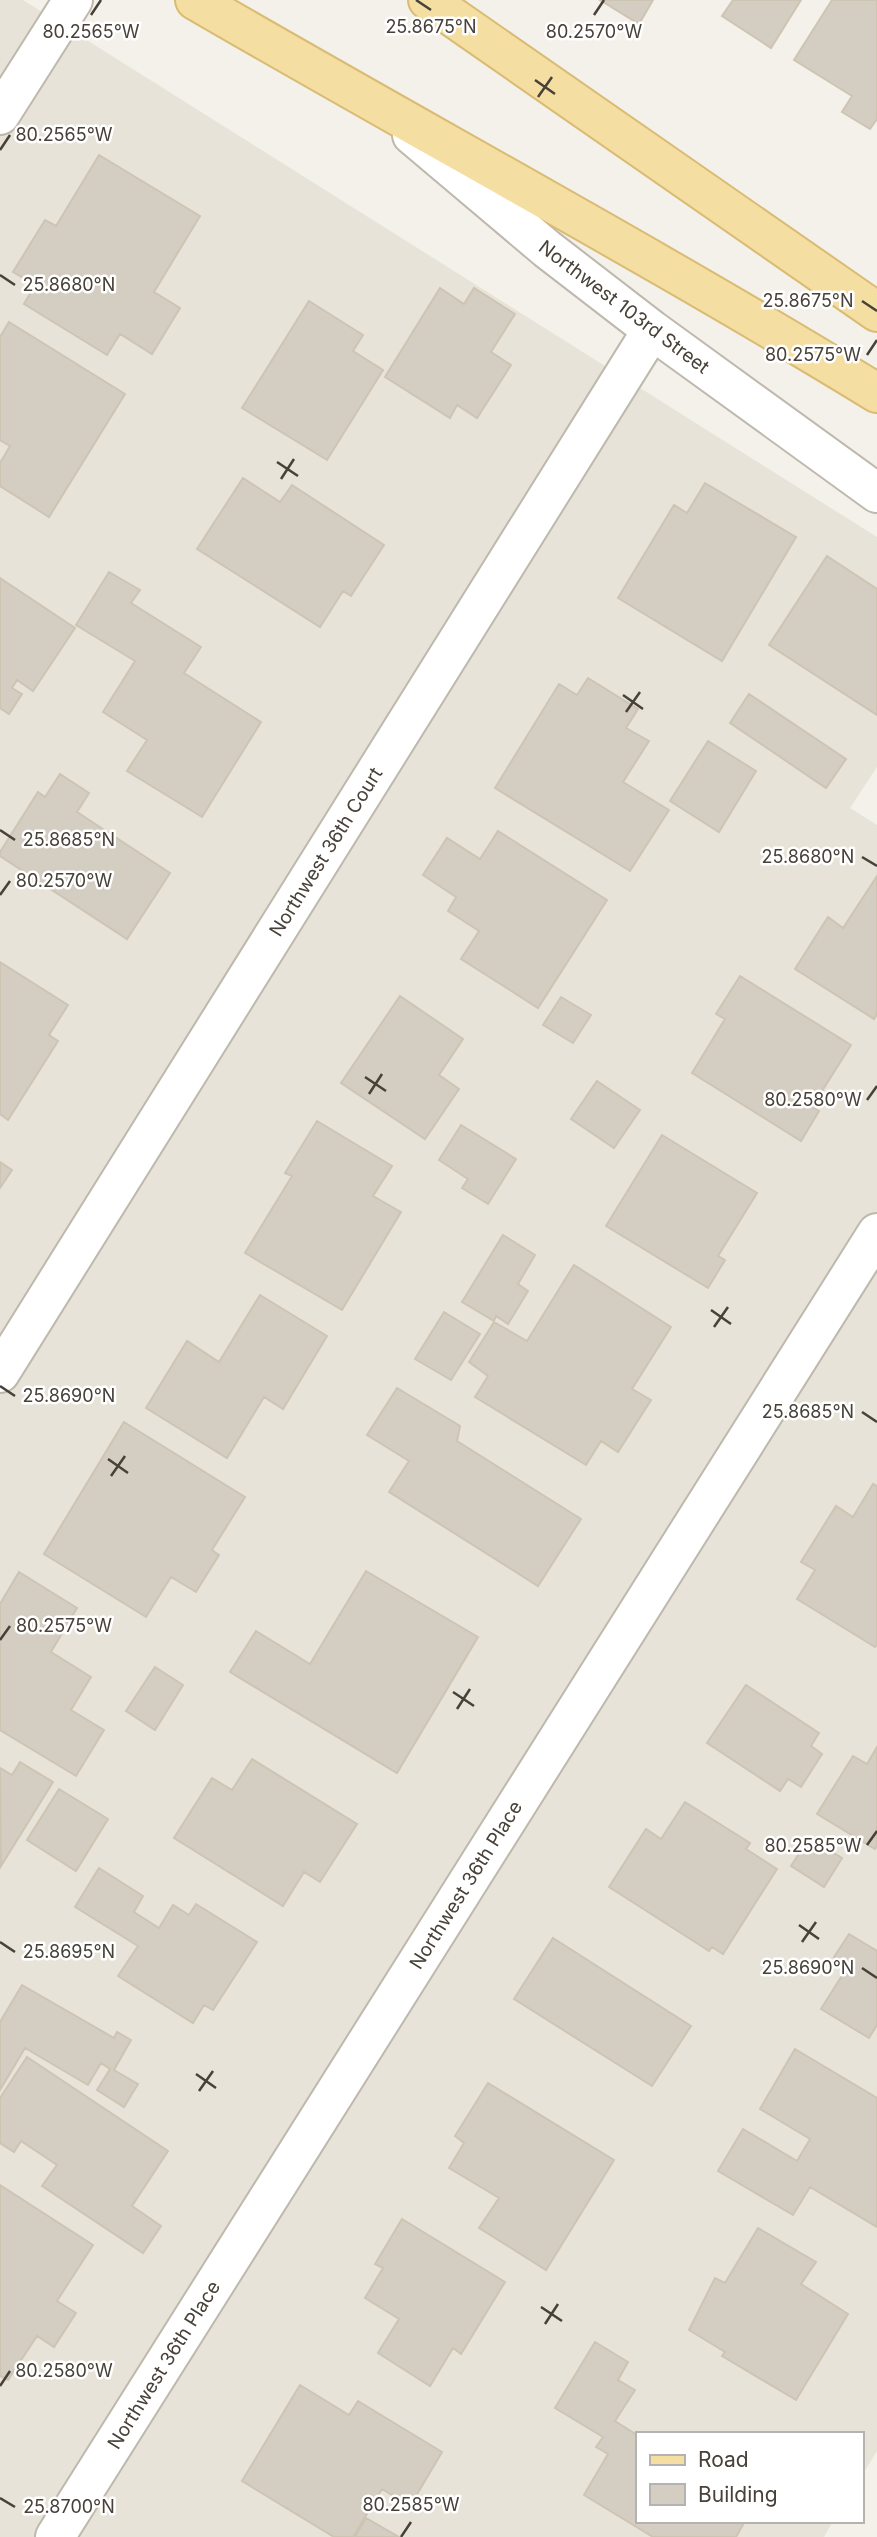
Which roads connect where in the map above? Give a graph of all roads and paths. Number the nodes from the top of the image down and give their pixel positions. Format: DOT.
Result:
graph roads {
  1 [pos="73,0"];
  2 [pos="195,0"];
  3 [pos="428,0"];
  4 [pos="381,108"];
  5 [pos="0,115"];
  6 [pos="877,312"];
  7 [pos="652,330"];
  8 [pos="877,393"];
  9 [pos="877,493"];
  10 [pos="877,1233"];
  11 [pos="0,1373"];
  12 [pos="55,2537"];
  1 -- 5 [label="street"];
  2 -- 4 [label="main road, Northwest 103rd Street"];
  3 -- 6 [label="main road"];
  4 -- 7 [label="street, Northwest 103rd Street"];
  4 -- 8 [label="main road, Northwest 103rd Street"];
  7 -- 9 [label="street, Northwest 103rd Street"];
  7 -- 11 [label="street, Northwest 36th Court"];
  10 -- 12 [label="street, Northwest 36th Place"];
}
